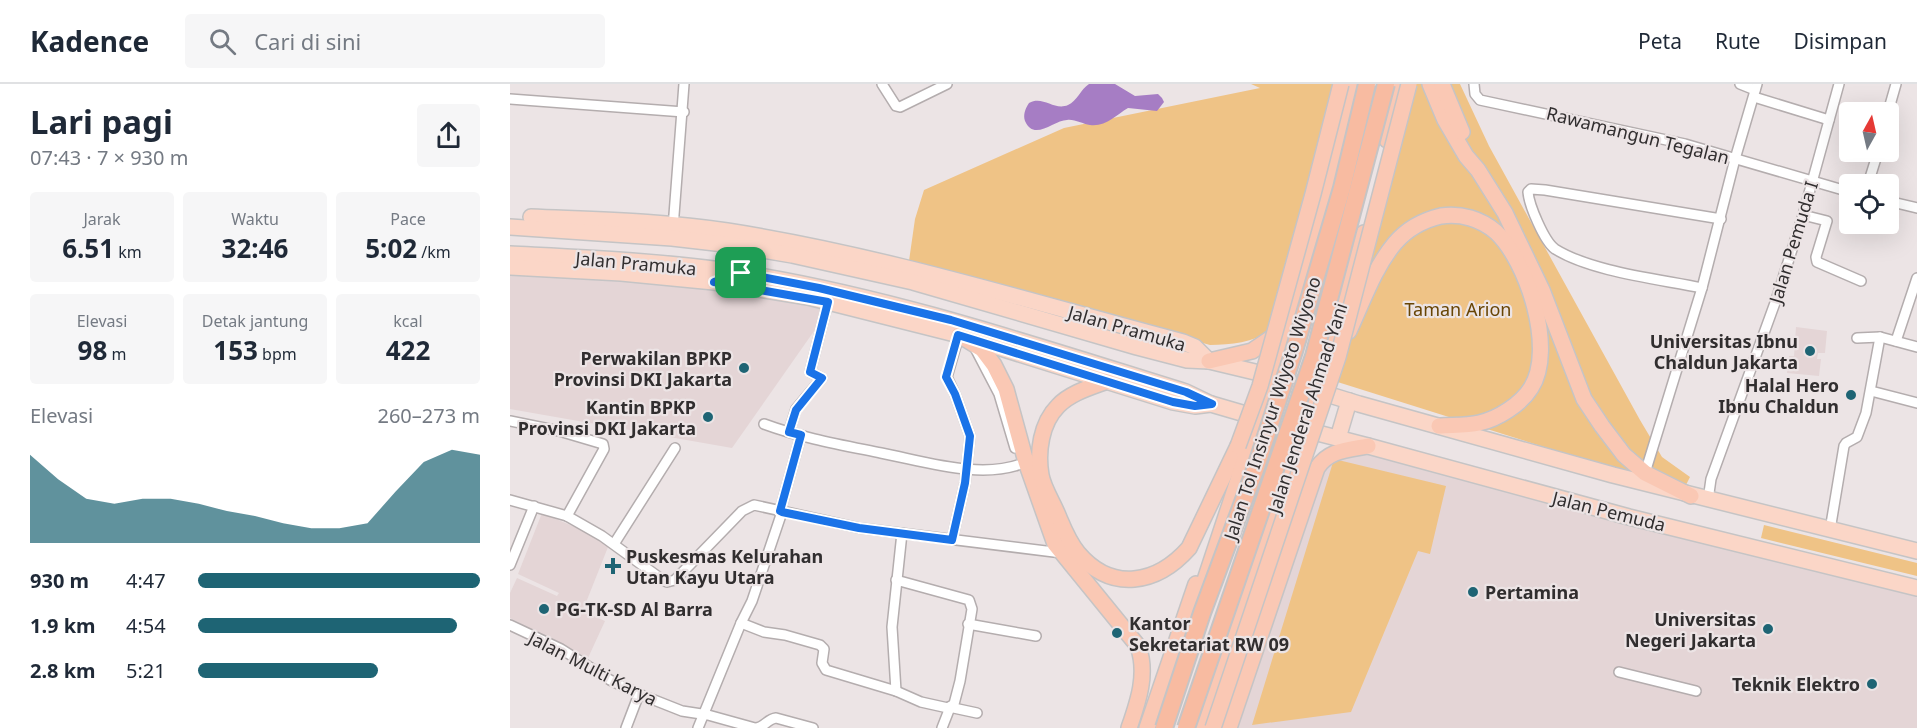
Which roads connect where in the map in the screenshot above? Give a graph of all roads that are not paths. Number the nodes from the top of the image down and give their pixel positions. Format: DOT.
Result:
graph roads {
  1 [pos="684,84"];
  2 [pos="882,84"];
  3 [pos="947,84"];
  4 [pos="1341,84"];
  5 [pos="1354,84"];
  6 [pos="1367,84"];
  7 [pos="1386,84"];
  8 [pos="1400,84"];
  9 [pos="1409,84"];
  10 [pos="1430,84"];
  11 [pos="1442,84"];
  12 [pos="1474,84"];
  13 [pos="1740,84"];
  14 [pos="1839,84"];
  15 [pos="1896,84"];
  16 [pos="1755,91"];
  17 [pos="510,99"];
  18 [pos="1891,102"];
  19 [pos="684,112"];
  20 [pos="1829,120"];
  21 [pos="1735,159"];
  22 [pos="1478,170"];
  23 [pos="1811,182"];
  24 [pos="1839,189"];
  25 [pos="1899,204"];
  26 [pos="1917,208"];
  27 [pos="1803,215"];
  28 [pos="510,216"];
  29 [pos="1721,219"];
  30 [pos="510,227"];
  31 [pos="673,231"];
  32 [pos="510,254"];
  33 [pos="901,265"];
  34 [pos="510,267"];
  35 [pos="741,273"];
  36 [pos="1917,278"];
  37 [pos="1861,281"];
  38 [pos="714,282"];
  39 [pos="913,282"];
  40 [pos="1702,288"];
  41 [pos="828,302"];
  42 [pos="943,318"];
  43 [pos="1289,325"];
  44 [pos="1857,338"];
  45 [pos="1880,338"];
  46 [pos="965,339"];
  47 [pos="1896,341"];
  48 [pos="1917,347"];
  49 [pos="1338,357"];
  50 [pos="1209,362"];
  51 [pos="1272,377"];
  52 [pos="1107,381"];
  53 [pos="1315,390"];
  54 [pos="1871,391"];
  55 [pos="1350,401"];
  56 [pos="1917,403"];
  57 [pos="1212,404"];
  58 [pos="1259,418"];
  59 [pos="510,421"];
  60 [pos="764,424"];
  61 [pos="1439,426"];
  62 [pos="1302,429"];
  63 [pos="789,432"];
  64 [pos="801,435"];
  65 [pos="1338,438"];
  66 [pos="1238,446"];
  67 [pos="1368,446"];
  68 [pos="675,448"];
  69 [pos="1022,463"];
  70 [pos="966,468"];
  71 [pos="1645,473"];
  72 [pos="1691,496"];
  73 [pos="510,500"];
  74 [pos="1708,500"];
  75 [pos="534,506"];
  76 [pos="781,512"];
  77 [pos="567,516"];
  78 [pos="1830,525"];
  79 [pos="902,533"];
  80 [pos="952,540"];
  81 [pos="614,544"];
  82 [pos="1917,551"];
  83 [pos="1063,553"];
  84 [pos="510,565"];
  85 [pos="897,580"];
  86 [pos="1917,588"];
  87 [pos="741,623"];
  88 [pos="968,624"];
  89 [pos="510,625"];
  90 [pos="1036,636"];
  91 [pos="1619,672"];
  92 [pos="896,691"];
  93 [pos="1696,691"];
  94 [pos="639,694"];
  95 [pos="948,707"];
  96 [pos="978,712"];
  97 [pos="703,714"];
  98 [pos="626,728"];
  99 [pos="698,728"];
  100 [pos="813,728"];
  101 [pos="942,728"];
  102 [pos="1129,728"];
  103 [pos="1147,728"];
  104 [pos="1156,728"];
  105 [pos="1164,728"];
  106 [pos="1186,728"];
  107 [pos="1201,728"];
  108 [pos="1213,728"];
  109 [pos="1229,728"];
  1 -- 19 [label="street"];
  2 -- 3 [label="street"];
  4 -- 66 [label="highway, bridge"];
  5 -- 43 [label="highway"];
  6 -- 105 [label="highway, Jalan Tol Insinyur Wiyoto Wiyono, bridge"];
  7 -- 106 [label="highway, Jalan Tol Insinyur Wiyoto Wiyono, bridge"];
  8 -- 53 [label="highway, Jalan Jenderal Ahmad Yani"];
  9 -- 49 [label="highway, bridge"];
  10 -- 22 [label="highway"];
  11 -- 22 [label="highway"];
  12 -- 21 [label="street, Rawamangun Tegalan"];
  13 -- 16 [label="street"];
  14 -- 20 [label="street, Jalan Pemuda I"];
  15 -- 18 [label="street"];
  16 -- 20 [label="street"];
  16 -- 21 [label="street"];
  17 -- 19 [label="street"];
  19 -- 31 [label="street"];
  20 -- 23 [label="street, Jalan Pemuda I"];
  21 -- 23 [label="street, Rawamangun Tegalan"];
  21 -- 29 [label="street"];
  22 -- 71 [label="highway"];
  23 -- 24 [label="street, Rawamangun Tegalan"];
  23 -- 27 [label="street, Jalan Pemuda I"];
  25 -- 26 [label="street"];
  27 -- 37 [label="street"];
  27 -- 74 [label="street, Jalan Pemuda I"];
  28 -- 31 [label="main road, Jalan Pramuka"];
  29 -- 40 [label="street"];
  29 -- 40 [label="street"];
  30 -- 31 [label="main road, Jalan Pramuka"];
  31 -- 33 [label="main road, Jalan Pramuka"];
  31 -- 39 [label="main road, Jalan Pramuka"];
  32 -- 35 [label="main road, Jalan Pramuka"];
  33 -- 39 [label="main road"];
  33 -- 50 [label="main road, Jalan Pramuka"];
  34 -- 38 [label="main road, Jalan Pramuka"];
  35 -- 38 [label="main road"];
  35 -- 42 [label="main road, Jalan Pramuka"];
  36 -- 47 [label="street"];
  38 -- 41 [label="main road, Jalan Pramuka"];
  39 -- 50 [label="main road, Jalan Pramuka"];
  40 -- 71 [label="street"];
  41 -- 46 [label="main road, Jalan Pramuka"];
  41 -- 63 [label="street"];
  42 -- 46 [label="main road"];
  42 -- 57 [label="main road, Jalan Pramuka"];
  43 -- 50 [label="highway"];
  43 -- 51 [label="highway"];
  44 -- 45 [label="street"];
  45 -- 47 [label="street"];
  45 -- 54 [label="street"];
  46 -- 52 [label="main road, Jalan Pramuka"];
  46 -- 69 [label="highway"];
  46 -- 70 [label="street"];
  47 -- 48 [label="street"];
  49 -- 61 [label="highway, bridge"];
  49 -- 108 [label="highway, bridge"];
  50 -- 51 [label="main road, Jalan Pramuka"];
  51 -- 53 [label="main road, Jalan Pramuka"];
  51 -- 58 [label="highway"];
  52 -- 57 [label="main road, Jalan Pramuka"];
  52 -- 66 [label="highway"];
  53 -- 55 [label="main road, Jalan Pemuda"];
  53 -- 62 [label="highway, Jalan Jenderal Ahmad Yani"];
  54 -- 56 [label="street"];
  54 -- 78 [label="street"];
  55 -- 61 [label="main road, Jalan Pemuda"];
  55 -- 65 [label="main road"];
  57 -- 58 [label="main road, Jalan Pramuka"];
  58 -- 62 [label="main road, Jalan Pramuka"];
  58 -- 104 [label="highway"];
  59 -- 77 [label="street"];
  60 -- 63 [label="street"];
  61 -- 72 [label="main road, Jalan Pemuda"];
  62 -- 65 [label="main road, Jalan Pemuda"];
  62 -- 107 [label="highway, Jalan Jenderal Ahmad Yani"];
  63 -- 64 [label="street"];
  64 -- 70 [label="street"];
  64 -- 76 [label="street"];
  65 -- 67 [label="main road, Jalan Pemuda"];
  66 -- 103 [label="highway"];
  67 -- 86 [label="main road, Jalan Pemuda"];
  67 -- 109 [label="highway"];
  68 -- 81 [label="street"];
  69 -- 70 [label="street"];
  69 -- 83 [label="highway"];
  70 -- 80 [label="street"];
  71 -- 72 [label="highway"];
  72 -- 74 [label="main road, Jalan Pemuda"];
  73 -- 75 [label="street"];
  74 -- 78 [label="main road, Jalan Pemuda"];
  75 -- 77 [label="street"];
  75 -- 84 [label="street"];
  76 -- 79 [label="street"];
  76 -- 81 [label="street"];
  76 -- 87 [label="street"];
  77 -- 81 [label="street"];
  78 -- 82 [label="main road, Jalan Pemuda"];
  79 -- 80 [label="street"];
  79 -- 85 [label="street"];
  80 -- 83 [label="street"];
  83 -- 102 [label="highway"];
  85 -- 88 [label="street"];
  85 -- 92 [label="street"];
  87 -- 92 [label="street"];
  87 -- 97 [label="street"];
  88 -- 90 [label="street"];
  88 -- 95 [label="street"];
  89 -- 94 [label="street, Jalan Multi Karya"];
  91 -- 93 [label="street"];
  92 -- 95 [label="street"];
  94 -- 97 [label="street, Jalan Multi Karya"];
  94 -- 98 [label="street"];
  95 -- 96 [label="street"];
  95 -- 101 [label="street"];
  97 -- 99 [label="street"];
  97 -- 100 [label="street, Jalan Multi Karya"];
}
